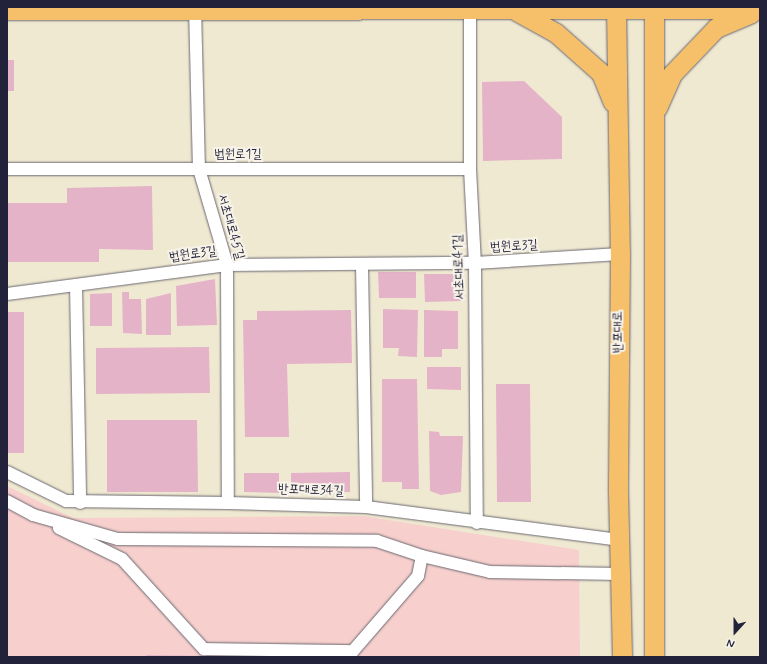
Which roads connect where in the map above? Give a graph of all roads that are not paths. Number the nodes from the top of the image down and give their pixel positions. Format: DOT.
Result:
graph roads {
  1 [pos="756,7"];
  2 [pos="195,8"];
  3 [pos="654,8"];
  4 [pos="470,9"];
  5 [pos="521,9"];
  6 [pos="616,9"];
  7 [pos="760,9"];
  8 [pos="7,10"];
  9 [pos="618,112"];
  10 [pos="654,113"];
  11 [pos="7,169"];
  12 [pos="199,169"];
  13 [pos="470,169"];
  14 [pos="620,254"];
  15 [pos="475,264"];
  16 [pos="227,265"];
  17 [pos="362,266"];
  18 [pos="76,286"];
  19 [pos="7,294"];
  20 [pos="7,472"];
  21 [pos="7,501"];
  22 [pos="80,503"];
  23 [pos="228,503"];
  24 [pos="366,507"];
  25 [pos="33,515"];
  26 [pos="477,522"];
  27 [pos="619,540"];
  28 [pos="422,556"];
  29 [pos="620,574"];
  30 [pos="622,657"];
  31 [pos="654,657"];
  1 -- 7 [label="main road"];
  2 -- 4 [label="main road"];
  2 -- 8 [label="main road"];
  2 -- 12 [label="street, 서초대로45길"];
  3 -- 6 [label="main road"];
  3 -- 7 [label="main road"];
  3 -- 10 [label="main road"];
  4 -- 5 [label="main road"];
  4 -- 13 [label="street, 서초대로41길"];
  5 -- 6 [label="main road"];
  5 -- 9 [label="main road"];
  6 -- 9 [label="main road, 반포대로"];
  7 -- 10 [label="main road"];
  9 -- 14 [label="main road, 반포대로"];
  10 -- 31 [label="main road"];
  11 -- 12 [label="street, 법원로1길"];
  12 -- 13 [label="street, 법원로1길"];
  12 -- 16 [label="street, 서초대로45길"];
  13 -- 15 [label="street, 서초대로41길"];
  14 -- 15 [label="street, 법원로3길"];
  14 -- 27 [label="main road, 반포대로"];
  15 -- 17 [label="street, 법원로3길"];
  15 -- 26 [label="street, 서초대로41길"];
  16 -- 17 [label="street, 법원로3길"];
  16 -- 18 [label="street, 법원로3길"];
  16 -- 23 [label="street, 서초대로45길"];
  17 -- 24 [label="street"];
  18 -- 19 [label="street, 법원로3길"];
  18 -- 22 [label="street"];
  20 -- 22 [label="street, 반포대로34길"];
  21 -- 25 [label="street"];
  22 -- 23 [label="street, 반포대로34길"];
  23 -- 24 [label="street, 반포대로34길"];
  24 -- 26 [label="street, 반포대로34길"];
  25 -- 28 [label="street"];
  25 -- 28 [label="street"];
  26 -- 27 [label="street, 반포대로34길"];
  27 -- 29 [label="main road, 반포대로"];
  28 -- 29 [label="street"];
  29 -- 30 [label="main road, 반포대로"];
}
